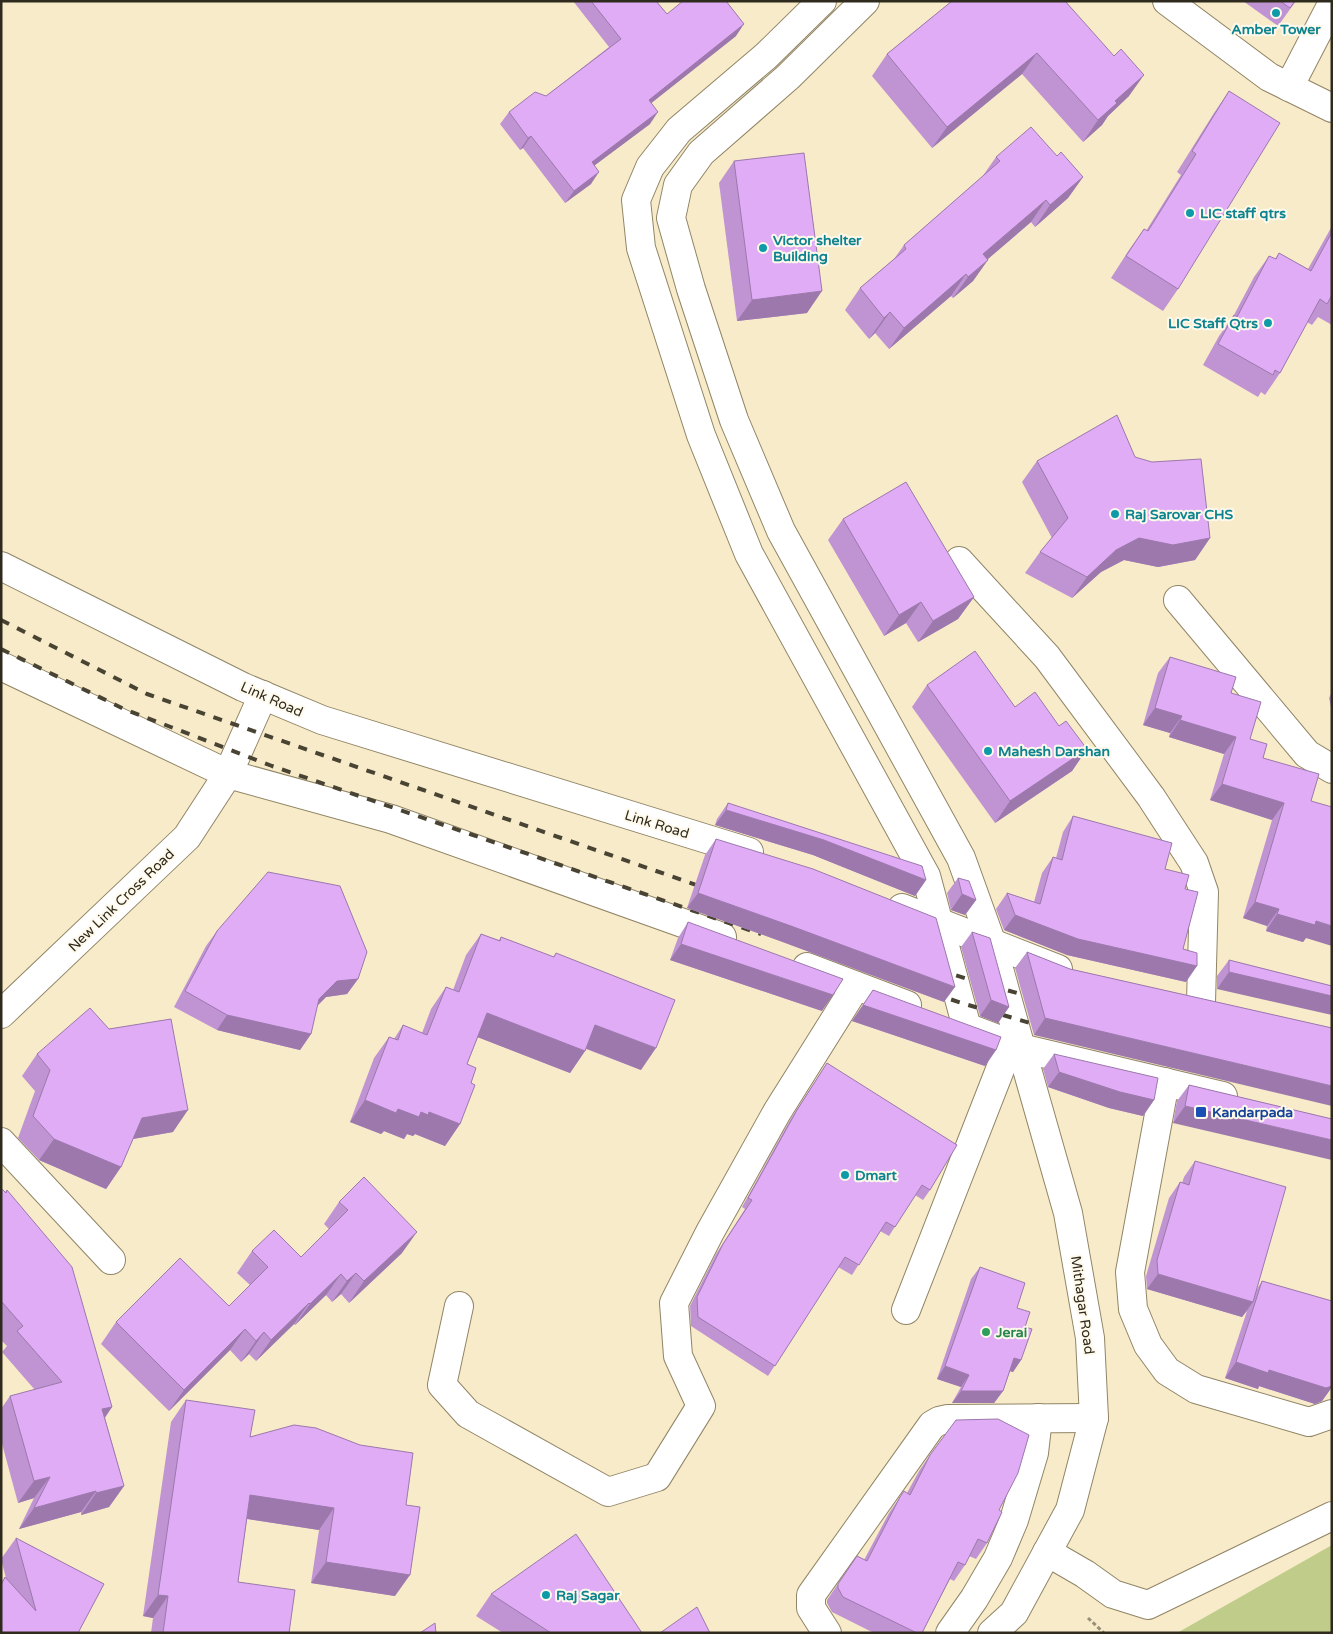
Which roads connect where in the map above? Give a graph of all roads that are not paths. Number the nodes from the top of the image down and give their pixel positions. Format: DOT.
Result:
graph roads {
  1 [pos="822,1"];
  2 [pos="865,1"];
  3 [pos="1167,1"];
  4 [pos="1332,4"];
  5 [pos="1196,10"];
  6 [pos="1289,87"];
  7 [pos="1332,108"];
  8 [pos="959,561"];
  9 [pos="1,566"];
  10 [pos="1178,600"];
  11 [pos="1,666"];
  12 [pos="263,695"];
  13 [pos="1332,768"];
  14 [pos="228,774"];
  15 [pos="769,858"];
  16 [pos="877,898"];
  17 [pos="939,922"];
  18 [pos="992,944"];
  19 [pos="747,946"];
  20 [pos="784,959"];
  21 [pos="1080,974"];
  22 [pos="856,986"];
  23 [pos="1173,996"];
  24 [pos="1201,1002"];
  25 [pos="1229,1008"];
  26 [pos="1,1014"];
  27 [pos="967,1028"];
  28 [pos="1016,1046"];
  29 [pos="1165,1082"];
  30 [pos="1248,1102"];
  31 [pos="1,1142"];
  32 [pos="111,1260"];
  33 [pos="459,1306"];
  34 [pos="906,1310"];
  35 [pos="1332,1414"];
  36 [pos="1038,1418"];
  37 [pos="1094,1418"];
  38 [pos="1332,1516"];
  39 [pos="1047,1552"];
  40 [pos="827,1633"];
  41 [pos="950,1633"];
  42 [pos="992,1633"];
  1 -- 17 [label="main road"];
  2 -- 18 [label="main road, Mithagar Road"];
  3 -- 5 [label="main road"];
  4 -- 6 [label="main road"];
  5 -- 6 [label="main road"];
  6 -- 7 [label="main road"];
  8 -- 24 [label="main road"];
  9 -- 12 [label="main road, Link Road"];
  10 -- 13 [label="main road"];
  11 -- 14 [label="main road"];
  12 -- 14 [label="main road, New Link Cross Road"];
  12 -- 15 [label="main road, Link Road"];
  14 -- 19 [label="main road"];
  14 -- 26 [label="main road, New Link Cross Road"];
  16 -- 17 [label="main road"];
  17 -- 18 [label="main road"];
  17 -- 27 [label="main road"];
  18 -- 21 [label="main road"];
  18 -- 28 [label="main road, Mithagar Road"];
  20 -- 22 [label="main road"];
  22 -- 27 [label="main road"];
  22 -- 33 [label="main road"];
  23 -- 24 [label="main road"];
  24 -- 25 [label="main road"];
  27 -- 28 [label="main road"];
  28 -- 29 [label="main road"];
  28 -- 34 [label="main road"];
  28 -- 37 [label="main road, Mithagar Road"];
  29 -- 30 [label="main road"];
  29 -- 35 [label="main road"];
  31 -- 32 [label="main road"];
  36 -- 37 [label="main road"];
  36 -- 40 [label="main road"];
  36 -- 41 [label="main road"];
  37 -- 39 [label="main road, Mithagar Road"];
  38 -- 39 [label="main road"];
  39 -- 42 [label="main road, Mithagar Road"];
}
